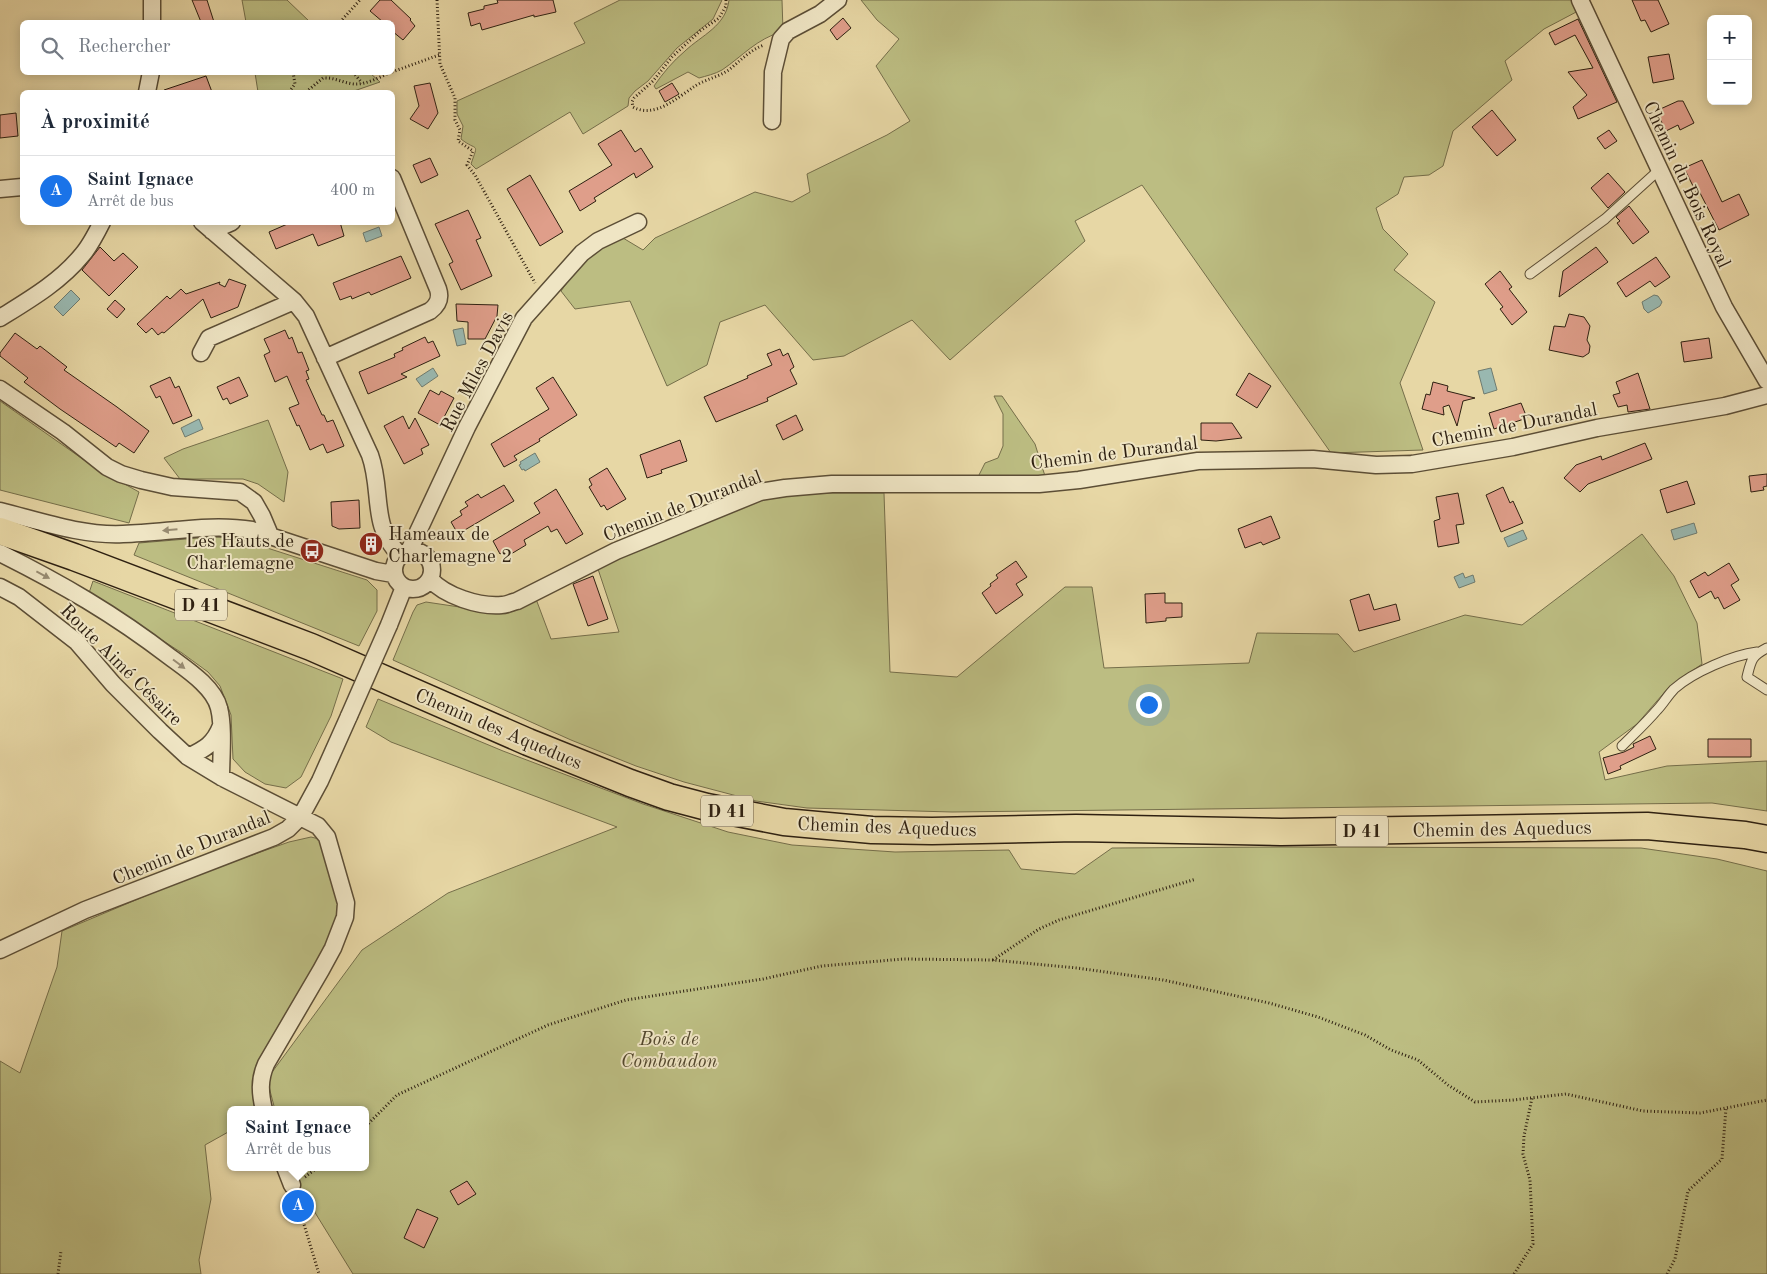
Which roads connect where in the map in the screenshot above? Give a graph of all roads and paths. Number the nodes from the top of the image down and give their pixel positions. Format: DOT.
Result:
graph roads {
  1 [pos="152,0"];
  2 [pos="360,0"];
  3 [pos="436,0"];
  4 [pos="726,0"];
  5 [pos="838,0"];
  6 [pos="1580,0"];
  7 [pos="152,20"];
  8 [pos="342,20"];
  9 [pos="782,39"];
  10 [pos="439,54"];
  11 [pos="395,71"];
  12 [pos="150,75"];
  13 [pos="294,75"];
  14 [pos="355,75"];
  15 [pos="384,75"];
  16 [pos="362,84"];
  17 [pos="147,90"];
  18 [pos="290,90"];
  19 [pos="308,90"];
  20 [pos="772,121"];
  21 [pos="1659,170"];
  22 [pos="395,185"];
  23 [pos="20,187"];
  24 [pos="0,190"];
  25 [pos="638,222"];
  26 [pos="100,225"];
  27 [pos="207,227"];
  28 [pos="1530,274"];
  29 [pos="543,296"];
  30 [pos="294,301"];
  31 [pos="0,318"];
  32 [pos="201,354"];
  33 [pos="325,358"];
  34 [pos="1767,381"];
  35 [pos="0,389"];
  36 [pos="1767,395"];
  37 [pos="0,511"];
  38 [pos="0,531"];
  39 [pos="270,535"];
  40 [pos="0,553"];
  41 [pos="404,553"];
  42 [pos="394,574"];
  43 [pos="430,578"];
  44 [pos="0,587"];
  45 [pos="404,588"];
  46 [pos="1767,648"];
  47 [pos="1757,652"];
  48 [pos="1767,690"];
  49 [pos="221,726"];
  50 [pos="1622,746"];
  51 [pos="188,757"];
  52 [pos="221,777"];
  53 [pos="300,816"];
  54 [pos="1767,839"];
  55 [pos="1196,879"];
  56 [pos="0,950"];
  57 [pos="993,960"];
  58 [pos="1532,1098"];
  59 [pos="1767,1100"];
  60 [pos="263,1106"];
  61 [pos="1726,1108"];
  62 [pos="369,1123"];
  63 [pos="287,1171"];
  64 [pos="292,1185"];
  65 [pos="61,1251"];
  66 [pos="58,1274"];
  67 [pos="319,1274"];
  68 [pos="1514,1274"];
  69 [pos="1667,1274"];
  1 -- 7 [label="street"];
  2 -- 8 [label="path"];
  3 -- 10 [label="path"];
  4 -- 9 [label="path"];
  5 -- 9 [label="street"];
  6 -- 21 [label="street, Chemin du Bois Royal"];
  9 -- 20 [label="street"];
  10 -- 11 [label="path"];
  10 -- 29 [label="path"];
  12 -- 17 [label="street"];
  13 -- 18 [label="path"];
  14 -- 16 [label="path"];
  15 -- 16 [label="path"];
  16 -- 19 [label="path"];
  21 -- 28 [label="lane"];
  21 -- 34 [label="street, Chemin du Bois Royal"];
  22 -- 33 [label="street"];
  23 -- 24 [label="street"];
  25 -- 29 [label="street, Rue Miles Davis"];
  26 -- 31 [label="street"];
  27 -- 30 [label="street"];
  29 -- 41 [label="street, Rue Miles Davis"];
  30 -- 32 [label="street"];
  30 -- 33 [label="street"];
  33 -- 41 [label="street"];
  35 -- 39 [label="street"];
  36 -- 43 [label="street, Chemin de Durandal"];
  39 -- 37 [label="street, one-way"];
  38 -- 54 [label="main road, Chemin des Aqueducs / D 41"];
  39 -- 42 [label="street"];
  40 -- 49 [label="street, one-way"];
  41 -- 42 [label="street"];
  41 -- 43 [label="street"];
  42 -- 45 [label="street"];
  43 -- 45 [label="street"];
  44 -- 51 [label="street, Route Aimé Césaire"];
  45 -- 53 [label="street, Chemin de Durandal, bridge"];
  46 -- 47 [label="lane"];
  47 -- 48 [label="lane"];
  47 -- 50 [label="lane"];
  49 -- 51 [label="street"];
  49 -- 52 [label="street"];
  51 -- 52 [label="street, Route Aimé Césaire"];
  52 -- 53 [label="street, Route Aimé Césaire"];
  53 -- 56 [label="street, Chemin de Durandal"];
  53 -- 60 [label="street, Route Aimé Césaire"];
  55 -- 57 [label="path"];
  57 -- 58 [label="path"];
  57 -- 62 [label="path"];
  58 -- 61 [label="path"];
  58 -- 68 [label="path"];
  59 -- 61 [label="path"];
  61 -- 69 [label="path"];
  63 -- 64 [label="street"];
  64 -- 67 [label="path"];
  65 -- 66 [label="path"];
}
